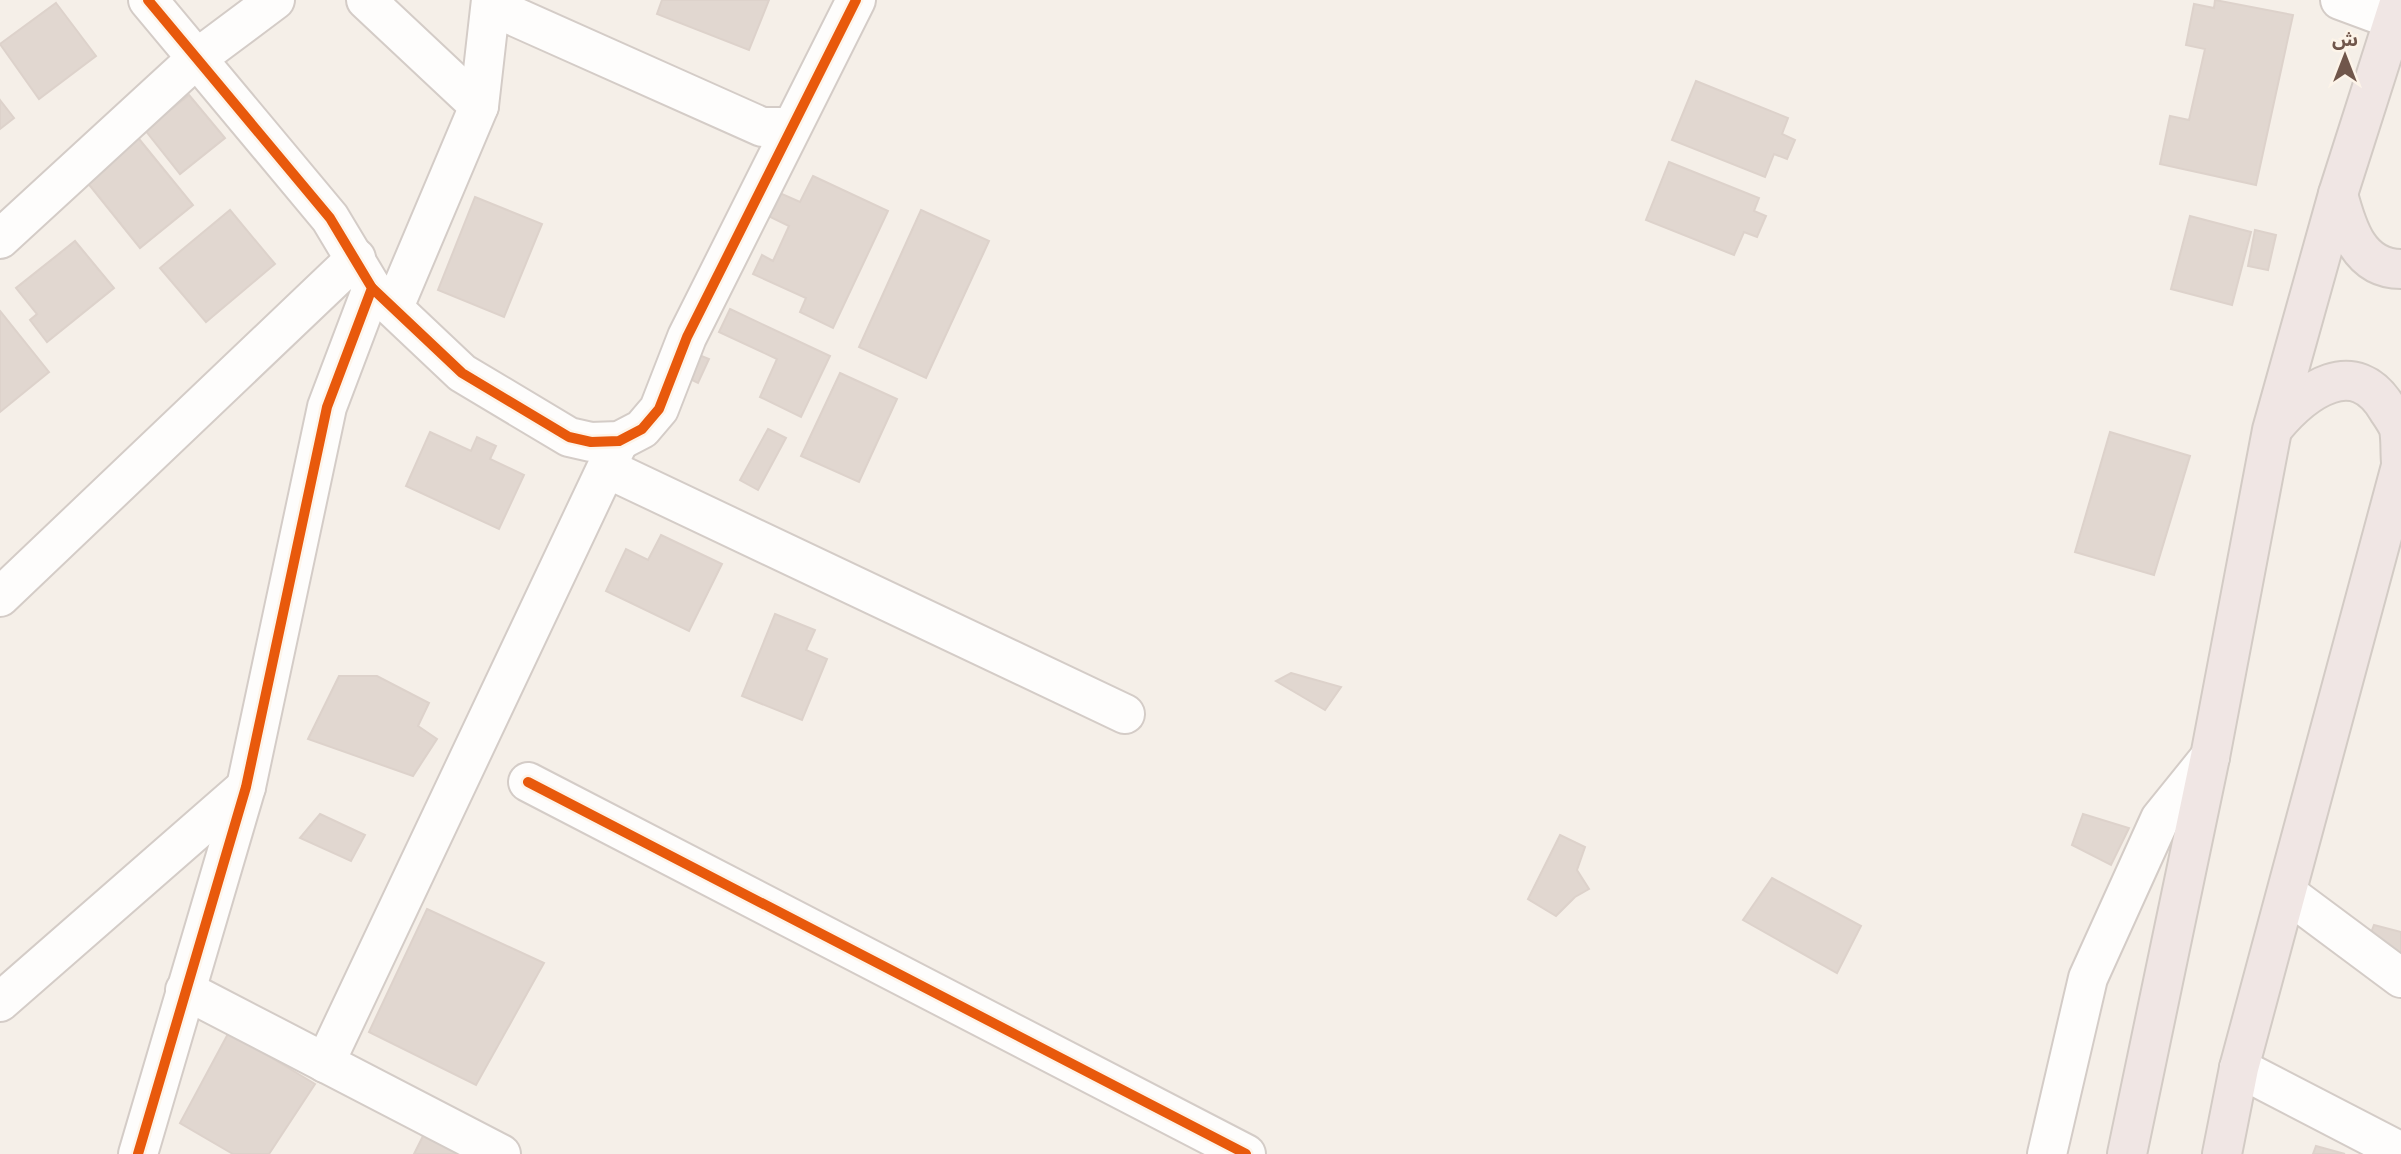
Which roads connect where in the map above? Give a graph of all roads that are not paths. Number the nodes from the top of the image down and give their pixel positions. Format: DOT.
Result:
graph roads {
  1 [pos="148,0"];
  2 [pos="275,0"];
  3 [pos="366,0"];
  4 [pos="856,0"];
  5 [pos="491,3"];
  6 [pos="2374,6"];
  7 [pos="196,59"];
  8 [pos="479,106"];
  9 [pos="790,127"];
  10 [pos="2338,194"];
  11 [pos="0,239"];
  12 [pos="2401,269"];
  13 [pos="374,284"];
  14 [pos="2272,430"];
  15 [pos="613,455"];
  16 [pos="2401,464"];
  17 [pos="0,597"];
  18 [pos="1125,714"];
  19 [pos="2210,757"];
  20 [pos="528,782"];
  21 [pos="246,787"];
  22 [pos="2287,892"];
  23 [pos="2401,978"];
  24 [pos="185,990"];
  25 [pos="0,1002"];
  26 [pos="325,1063"];
  27 [pos="2239,1068"];
  28 [pos="2401,1152"];
  29 [pos="138,1154"];
  30 [pos="502,1154"];
  31 [pos="1246,1154"];
  32 [pos="2047,1154"];
  33 [pos="2127,1154"];
  34 [pos="2221,1154"];
  1 -- 7 [label="street"];
  2 -- 7 [label="street"];
  3 -- 8 [label="street"];
  4 -- 9 [label="street"];
  5 -- 8 [label="street"];
  5 -- 9 [label="street"];
  6 -- 10 [label="highway"];
  7 -- 11 [label="street"];
  7 -- 13 [label="street"];
  8 -- 13 [label="street"];
  9 -- 15 [label="street"];
  10 -- 12 [label="highway"];
  10 -- 14 [label="highway"];
  13 -- 15 [label="street"];
  13 -- 17 [label="street"];
  13 -- 21 [label="street"];
  14 -- 16 [label="highway"];
  14 -- 19 [label="highway"];
  15 -- 18 [label="street"];
  15 -- 26 [label="street"];
  16 -- 22 [label="highway"];
  19 -- 32 [label="street"];
  19 -- 33 [label="highway"];
  20 -- 31 [label="street"];
  21 -- 24 [label="street"];
  21 -- 25 [label="street"];
  22 -- 23 [label="street"];
  22 -- 27 [label="highway"];
  24 -- 26 [label="street"];
  24 -- 29 [label="street"];
  26 -- 30 [label="street"];
  27 -- 28 [label="street"];
  27 -- 34 [label="highway"];
}
